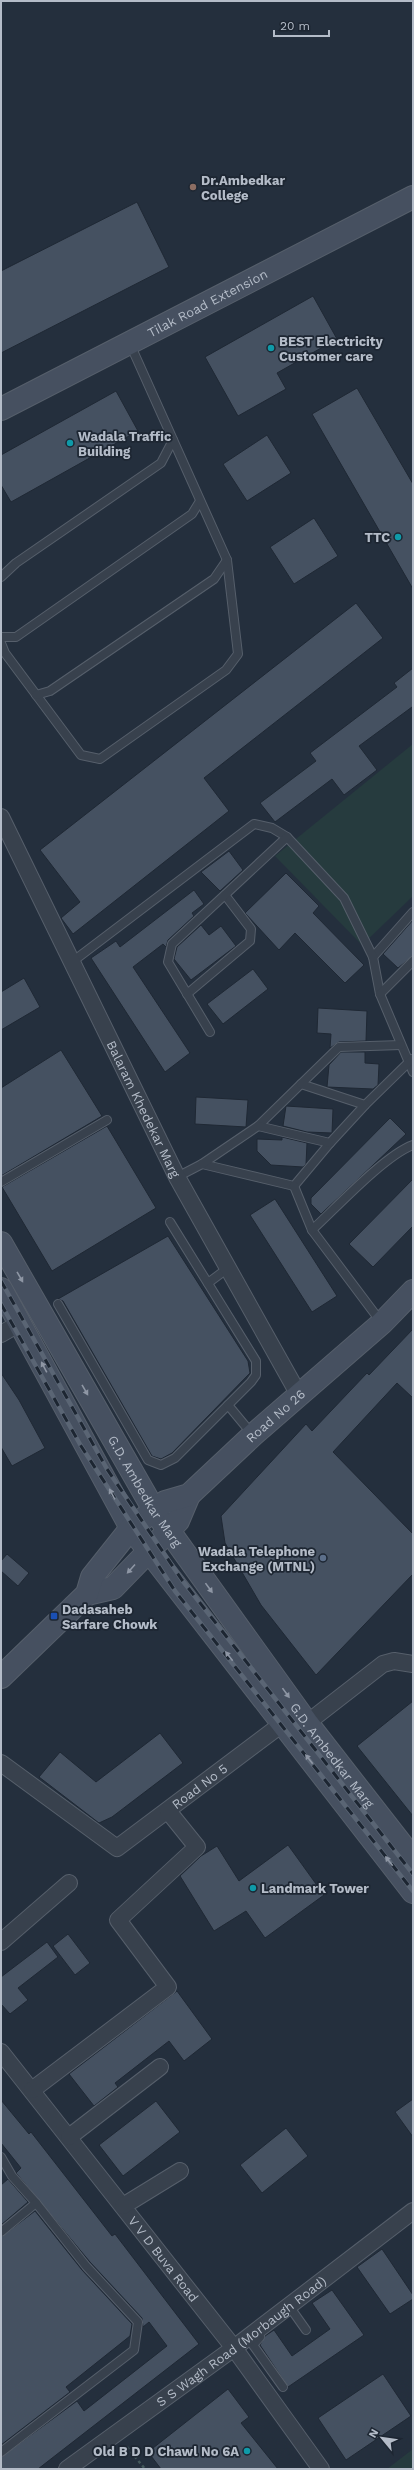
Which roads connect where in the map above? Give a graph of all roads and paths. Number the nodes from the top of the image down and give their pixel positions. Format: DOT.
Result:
graph roads {
  1 [pos="413,197"];
  2 [pos="129,344"];
  3 [pos="1,409"];
  4 [pos="173,440"];
  5 [pos="200,501"];
  6 [pos="227,560"];
  7 [pos="1,577"];
  8 [pos="1,637"];
  9 [pos="1,643"];
  10 [pos="36,695"];
  11 [pos="1,817"];
  12 [pos="287,837"];
  13 [pos="225,895"];
  14 [pos="413,912"];
  15 [pos="373,957"];
  16 [pos="413,961"];
  17 [pos="72,962"];
  18 [pos="187,994"];
  19 [pos="380,994"];
  20 [pos="210,1032"];
  21 [pos="401,1045"];
  22 [pos="411,1060"];
  23 [pos="413,1072"];
  24 [pos="301,1084"];
  25 [pos="365,1105"];
  26 [pos="107,1120"];
  27 [pos="258,1126"];
  28 [pos="330,1143"];
  29 [pos="413,1145"];
  30 [pos="202,1164"];
  31 [pos="177,1177"];
  32 [pos="1,1182"];
  33 [pos="294,1186"];
  34 [pos="170,1222"];
  35 [pos="312,1230"];
  36 [pos="1,1243"];
  37 [pos="228,1268"];
  38 [pos="208,1283"];
  39 [pos="1,1289"];
  40 [pos="413,1291"];
  41 [pos="35,1302"];
  42 [pos="58,1304"];
  43 [pos="17,1318"];
  44 [pos="382,1323"];
  45 [pos="1,1334"];
  46 [pos="74,1352"];
  47 [pos="299,1395"];
  48 [pos="228,1405"];
  49 [pos="252,1435"];
  50 [pos="189,1495"];
  51 [pos="154,1510"];
  52 [pos="131,1528"];
  53 [pos="169,1531"];
  54 [pos="146,1551"];
  55 [pos="87,1594"];
  56 [pos="413,1664"];
  57 [pos="1,1677"];
  58 [pos="296,1720"];
  59 [pos="1,1763"];
  60 [pos="168,1811"];
  61 [pos="413,1859"];
  62 [pos="69,1882"];
  63 [pos="413,1892"];
  64 [pos="1,1942"];
  65 [pos="1,2052"];
  66 [pos="160,2067"];
  67 [pos="32,2090"];
  68 [pos="69,2137"];
  69 [pos="1,2157"];
  70 [pos="180,2171"];
  71 [pos="36,2203"];
  72 [pos="123,2206"];
  73 [pos="410,2219"];
  74 [pos="1,2232"];
  75 [pos="327,2285"];
  76 [pos="291,2309"];
  77 [pos="306,2330"];
  78 [pos="234,2348"];
  79 [pos="283,2387"];
  80 [pos="117,2434"];
  81 [pos="1,2452"];
  82 [pos="67,2469"];
  83 [pos="145,2469"];
  84 [pos="321,2469"];
  1 -- 2 [label="main road, Tilak Road Extension"];
  2 -- 3 [label="main road, Tilak Road Extension"];
  2 -- 4 [label="lane"];
  4 -- 5 [label="lane"];
  4 -- 7 [label="lane"];
  5 -- 6 [label="lane"];
  5 -- 8 [label="lane"];
  6 -- 10 [label="lane"];
  6 -- 10 [label="lane"];
  9 -- 10 [label="lane"];
  11 -- 17 [label="street, Balaram Khedekar Marg"];
  12 -- 13 [label="lane"];
  12 -- 15 [label="lane"];
  12 -- 17 [label="lane"];
  13 -- 18 [label="lane"];
  13 -- 18 [label="lane"];
  14 -- 15 [label="lane"];
  15 -- 19 [label="lane"];
  16 -- 19 [label="lane"];
  17 -- 31 [label="street, Balaram Khedekar Marg"];
  18 -- 20 [label="lane"];
  19 -- 21 [label="lane"];
  21 -- 22 [label="lane"];
  21 -- 24 [label="lane"];
  22 -- 23 [label="lane"];
  22 -- 25 [label="lane"];
  24 -- 25 [label="lane"];
  24 -- 27 [label="lane"];
  25 -- 28 [label="lane"];
  26 -- 32 [label="lane"];
  27 -- 28 [label="lane"];
  27 -- 30 [label="lane"];
  28 -- 33 [label="lane"];
  29 -- 35 [label="lane"];
  30 -- 31 [label="lane"];
  30 -- 33 [label="lane"];
  31 -- 37 [label="street, Balaram Khedekar Marg"];
  33 -- 35 [label="lane"];
  34 -- 38 [label="lane"];
  35 -- 44 [label="lane"];
  36 -- 41 [label="main road, G.D. Ambedkar Marg, one-way"];
  37 -- 38 [label="lane"];
  37 -- 47 [label="street, Balaram Khedekar Marg"];
  38 -- 48 [label="lane"];
  39 -- 43 [label="main road, G.D. Ambedkar Marg"];
  40 -- 44 [label="main road, Road No 26"];
  41 -- 43 [label="main road"];
  41 -- 46 [label="main road, G.D. Ambedkar Marg"];
  42 -- 46 [label="lane"];
  43 -- 45 [label="street"];
  52 -- 43 [label="main road, G.D. Ambedkar Marg, one-way"];
  44 -- 47 [label="main road, Road No 26"];
  46 -- 48 [label="lane"];
  46 -- 51 [label="main road, G.D. Ambedkar Marg, one-way"];
  47 -- 49 [label="main road, Road No 26"];
  48 -- 49 [label="lane"];
  49 -- 50 [label="main road, Road No 26"];
  50 -- 51 [label="main road, Road No 26"];
  50 -- 53 [label="main road"];
  51 -- 52 [label="main road, Road No 26"];
  51 -- 53 [label="main road, G.D. Ambedkar Marg"];
  52 -- 54 [label="main road, G.D. Ambedkar Marg"];
  52 -- 55 [label="main road, Road No 26"];
  53 -- 54 [label="main road"];
  53 -- 58 [label="main road, G.D. Ambedkar Marg, one-way"];
  54 -- 55 [label="main road, one-way"];
  58 -- 54 [label="main road, G.D. Ambedkar Marg, one-way"];
  55 -- 57 [label="main road"];
  56 -- 58 [label="street, Road No 5"];
  58 -- 60 [label="street, Road No 5"];
  58 -- 61 [label="main road, G.D. Ambedkar Marg"];
  63 -- 58 [label="main road, G.D. Ambedkar Marg, one-way"];
  59 -- 60 [label="street, Road No 5"];
  60 -- 67 [label="street"];
  62 -- 64 [label="street"];
  65 -- 67 [label="street, V V D Buva Road"];
  66 -- 68 [label="street"];
  67 -- 68 [label="street, V V D Buva Road"];
  68 -- 72 [label="street, V V D Buva Road"];
  69 -- 71 [label="lane"];
  70 -- 72 [label="street"];
  71 -- 74 [label="lane"];
  71 -- 81 [label="lane"];
  72 -- 78 [label="street, V V D Buva Road"];
  73 -- 76 [label="street, S S Wagh Road (Morbaugh Road)"];
  75 -- 76 [label="lane"];
  76 -- 77 [label="lane"];
  76 -- 78 [label="street, S S Wagh Road (Morbaugh Road)"];
  76 -- 79 [label="lane"];
  78 -- 80 [label="street, S S Wagh Road (Morbaugh Road)"];
  78 -- 84 [label="street, V V D Buva Road"];
  80 -- 82 [label="street, S S Wagh Road (Morbaugh Road)"];
  80 -- 83 [label="path"];
}
